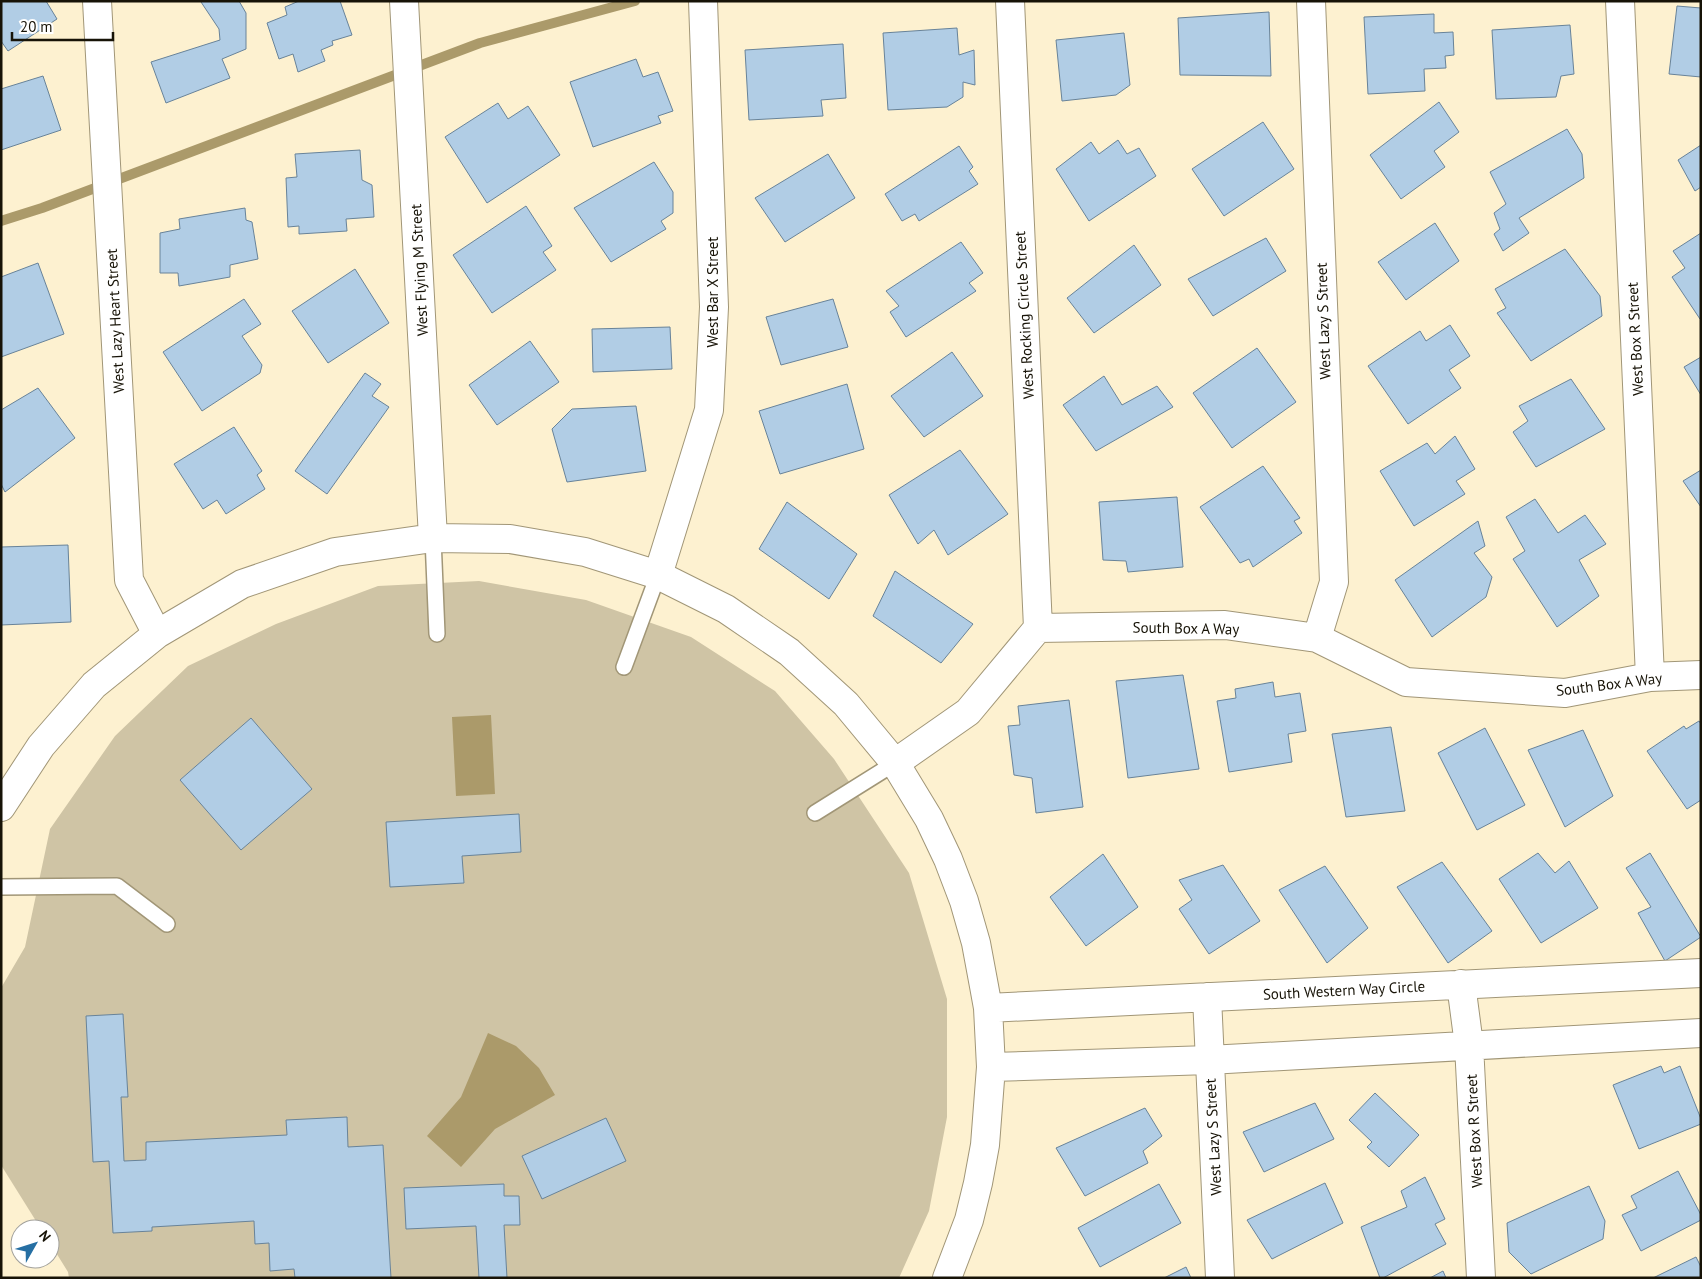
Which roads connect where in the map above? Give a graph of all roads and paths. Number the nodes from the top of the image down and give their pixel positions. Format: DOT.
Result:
graph roads {
  1 [pos="97,1"];
  2 [pos="404,1"];
  3 [pos="703,1"];
  4 [pos="1010,1"];
  5 [pos="1311,1"];
  6 [pos="1620,1"];
  7 [pos="433,538"];
  8 [pos="658,575"];
  9 [pos="1038,628"];
  10 [pos="157,634"];
  11 [pos="437,634"];
  12 [pos="1317,638"];
  13 [pos="624,667"];
  14 [pos="1701,675"];
  15 [pos="1650,677"];
  16 [pos="894,763"];
  17 [pos="1,807"];
  18 [pos="815,813"];
  19 [pos="1,887"];
  20 [pos="167,924"];
  21 [pos="1701,973"];
  22 [pos="1461,984"];
  23 [pos="1207,996"];
  24 [pos="988,1008"];
  25 [pos="1701,1033"];
  26 [pos="1470,1045"];
  27 [pos="1209,1060"];
  28 [pos="991,1067"];
  29 [pos="947,1278"];
  30 [pos="1220,1278"];
  31 [pos="1481,1278"];
  1 -- 10 [label="street, West Lazy Heart Street"];
  2 -- 7 [label="street, West Flying M Street"];
  3 -- 8 [label="street, West Bar X Street"];
  4 -- 9 [label="street, West Rocking Circle Street"];
  5 -- 12 [label="street, West Lazy S Street"];
  6 -- 15 [label="street, West Box R Street"];
  7 -- 8 [label="street"];
  7 -- 10 [label="street"];
  7 -- 11 [label="lane"];
  8 -- 13 [label="lane"];
  8 -- 16 [label="street"];
  9 -- 12 [label="street, South Box A Way"];
  9 -- 16 [label="street"];
  10 -- 17 [label="street"];
  12 -- 15 [label="street, South Box A Way"];
  14 -- 15 [label="street, South Box A Way"];
  16 -- 18 [label="lane"];
  16 -- 24 [label="street"];
  19 -- 20 [label="lane"];
  21 -- 22 [label="street, South Western Way Circle"];
  22 -- 23 [label="street, South Western Way Circle"];
  22 -- 26 [label="street, West Box R Street"];
  23 -- 24 [label="street, South Western Way Circle"];
  23 -- 27 [label="street, West Lazy S Street"];
  24 -- 28 [label="street"];
  25 -- 26 [label="street"];
  26 -- 27 [label="street"];
  26 -- 31 [label="street, West Box R Street"];
  27 -- 28 [label="street"];
  27 -- 30 [label="street, West Lazy S Street"];
  28 -- 29 [label="street"];
}
